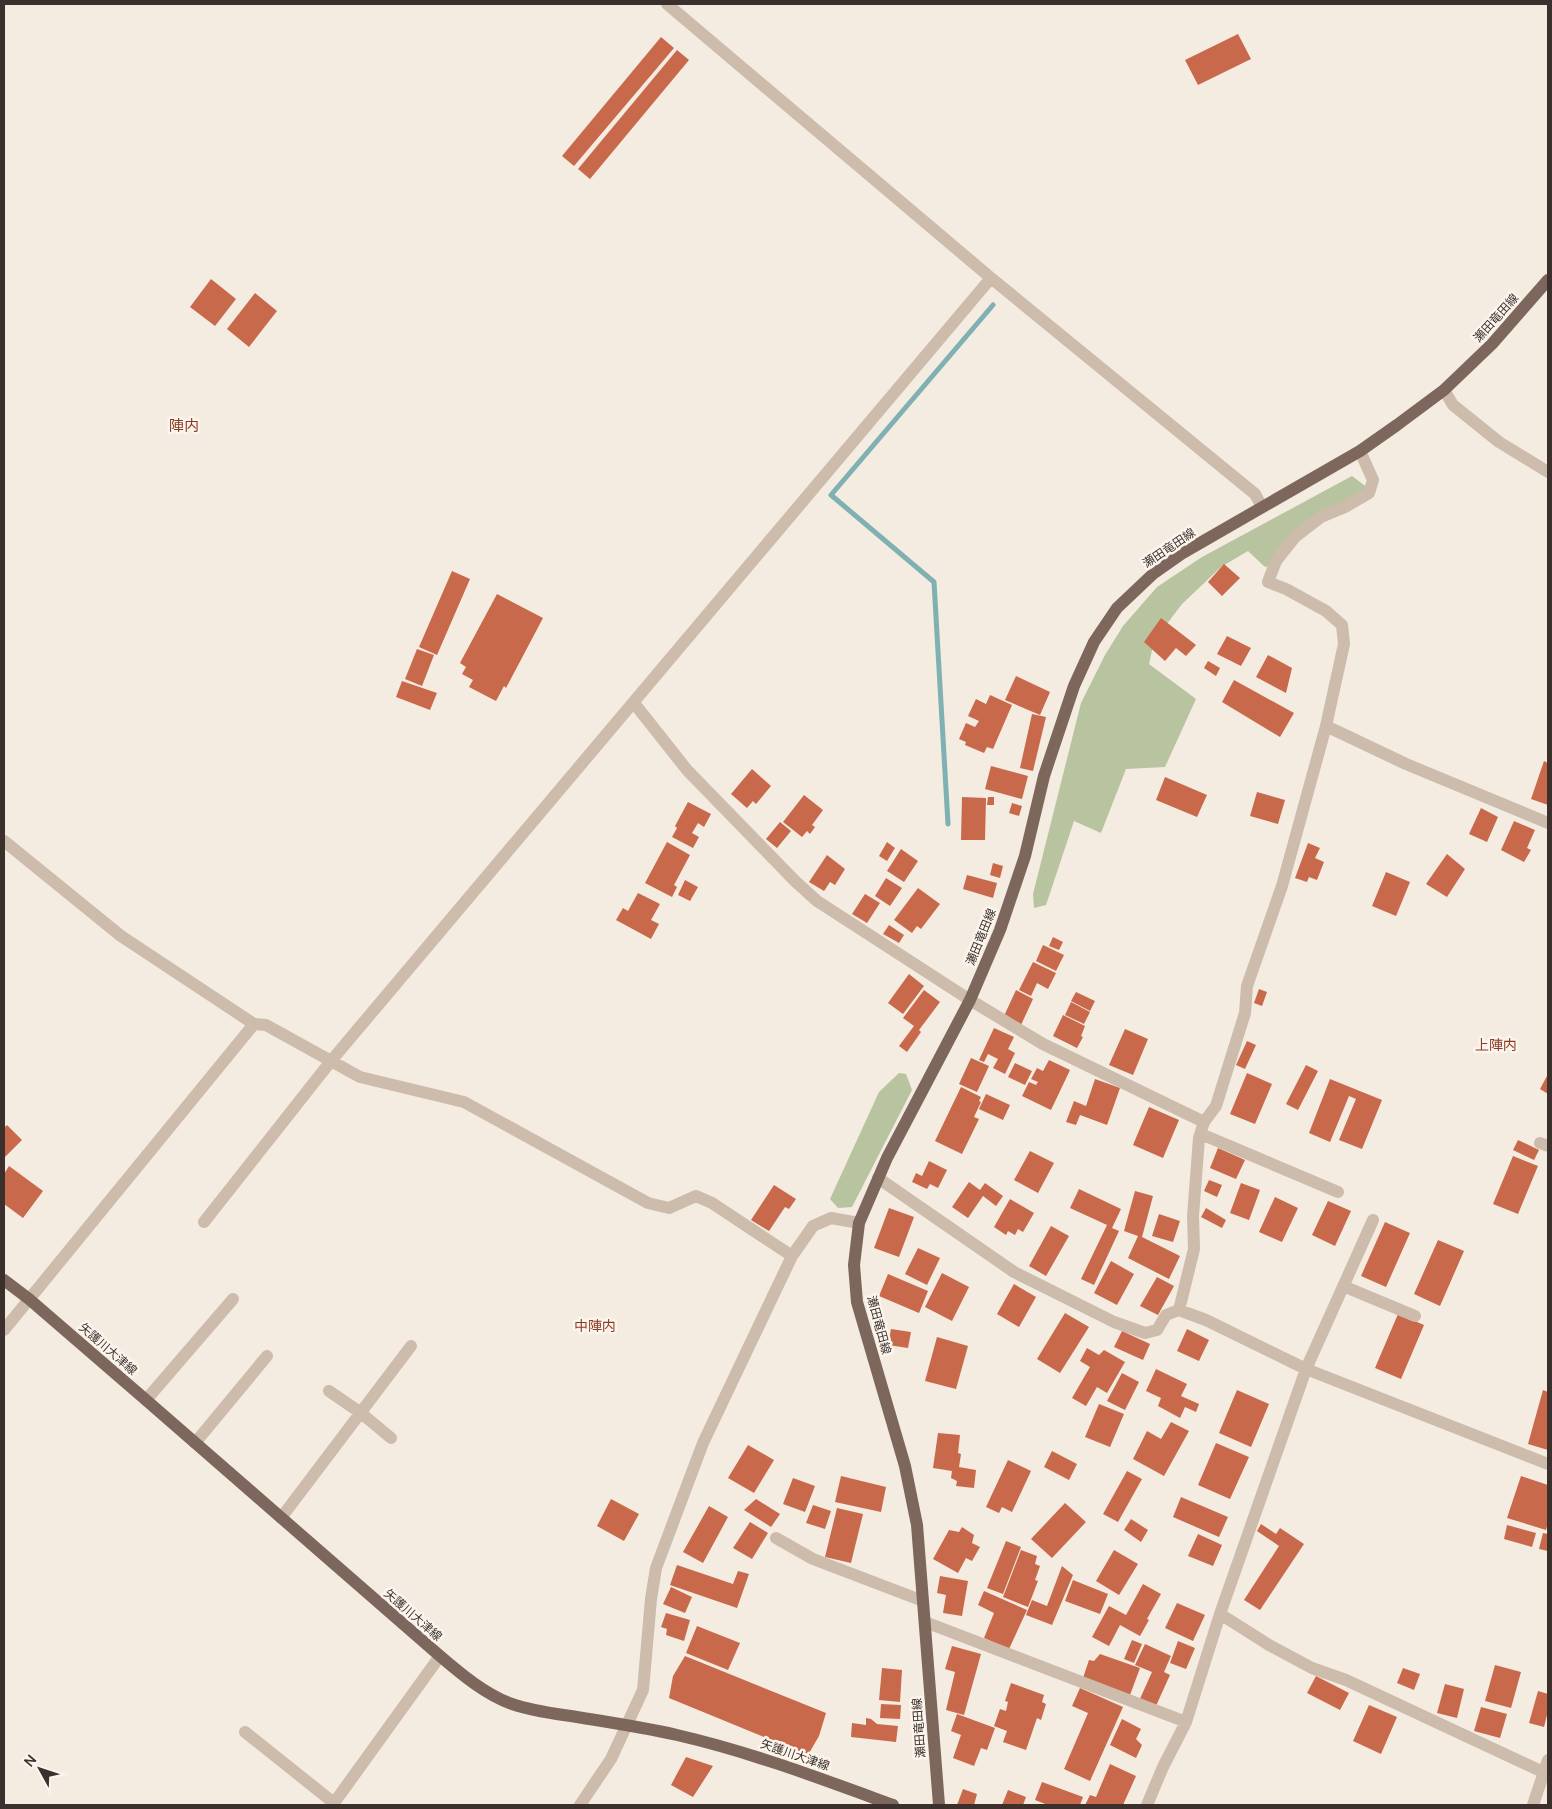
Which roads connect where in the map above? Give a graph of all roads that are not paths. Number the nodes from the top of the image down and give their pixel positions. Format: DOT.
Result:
graph roads {
  1 [pos="667,4"];
  2 [pos="991,278"];
  3 [pos="1548,280"];
  4 [pos="1444,390"];
  5 [pos="1360,451"];
  6 [pos="1548,472"];
  7 [pos="1262,507"];
  8 [pos="634,702"];
  9 [pos="1326,726"];
  10 [pos="1548,822"];
  11 [pos="4,841"];
  12 [pos="970,1000"];
  13 [pos="254,1024"];
  14 [pos="331,1061"];
  15 [pos="1202,1128"];
  16 [pos="878,1178"];
  17 [pos="1338,1192"];
  18 [pos="1373,1220"];
  19 [pos="204,1222"];
  20 [pos="858,1223"];
  21 [pos="792,1256"];
  22 [pos="4,1280"];
  23 [pos="1343,1286"];
  24 [pos="233,1299"];
  25 [pos="29,1300"];
  26 [pos="1180,1310"];
  27 [pos="1415,1316"];
  28 [pos="4,1330"];
  29 [pos="411,1346"];
  30 [pos="267,1356"];
  31 [pos="1306,1369"];
  32 [pos="329,1391"];
  33 [pos="146,1400"];
  34 [pos="361,1413"];
  35 [pos="390,1438"];
  36 [pos="196,1443"];
  37 [pos="1548,1464"];
  38 [pos="280,1518"];
  39 [pos="776,1538"];
  40 [pos="923,1601"];
  41 [pos="1220,1614"];
  42 [pos="925,1622"];
  43 [pos="440,1656"];
  44 [pos="1186,1722"];
  45 [pos="628,1725"];
  46 [pos="245,1732"];
  47 [pos="1548,1760"];
  48 [pos="1545,1773"];
  49 [pos="580,1805"];
  50 [pos="893,1805"];
  51 [pos="939,1805"];
  52 [pos="1147,1805"];
  53 [pos="1533,1805"];
  1 -- 2 [label="street"];
  2 -- 7 [label="street"];
  2 -- 8 [label="street"];
  3 -- 4 [label="main road, 瀬田竜田線"];
  4 -- 5 [label="main road, 瀬田竜田線"];
  4 -- 6 [label="street"];
  5 -- 7 [label="main road, 瀬田竜田線"];
  5 -- 9 [label="street"];
  7 -- 12 [label="main road, 瀬田竜田線"];
  8 -- 12 [label="street"];
  8 -- 14 [label="street"];
  9 -- 10 [label="street"];
  9 -- 15 [label="street"];
  11 -- 13 [label="street"];
  12 -- 15 [label="street"];
  12 -- 16 [label="main road, 瀬田竜田線"];
  13 -- 14 [label="street"];
  13 -- 25 [label="street"];
  14 -- 19 [label="street"];
  14 -- 21 [label="street"];
  15 -- 17 [label="street"];
  15 -- 26 [label="street"];
  16 -- 20 [label="main road, 瀬田竜田線"];
  16 -- 26 [label="street"];
  18 -- 23 [label="street"];
  20 -- 21 [label="street"];
  20 -- 40 [label="main road, 瀬田竜田線"];
  21 -- 45 [label="street"];
  22 -- 25 [label="main road, 矢護川大津線"];
  23 -- 27 [label="street"];
  23 -- 31 [label="street"];
  24 -- 33 [label="street"];
  25 -- 28 [label="street"];
  25 -- 33 [label="main road, 矢護川大津線"];
  26 -- 31 [label="street"];
  29 -- 34 [label="street"];
  30 -- 36 [label="street"];
  31 -- 37 [label="street"];
  31 -- 41 [label="street"];
  32 -- 34 [label="street"];
  33 -- 36 [label="main road, 矢護川大津線"];
  34 -- 35 [label="street"];
  34 -- 38 [label="street"];
  36 -- 38 [label="main road, 矢護川大津線"];
  38 -- 43 [label="main road, 矢護川大津線"];
  39 -- 40 [label="street"];
  40 -- 42 [label="main road, 瀬田竜田線"];
  41 -- 44 [label="street"];
  41 -- 48 [label="street"];
  42 -- 44 [label="street"];
  42 -- 51 [label="main road, 瀬田竜田線"];
  43 -- 45 [label="main road, 矢護川大津線"];
  43 -- 46 [label="street"];
  44 -- 52 [label="street"];
  45 -- 49 [label="street"];
  45 -- 50 [label="main road, 矢護川大津線"];
  47 -- 48 [label="street"];
  48 -- 53 [label="street"];
}
